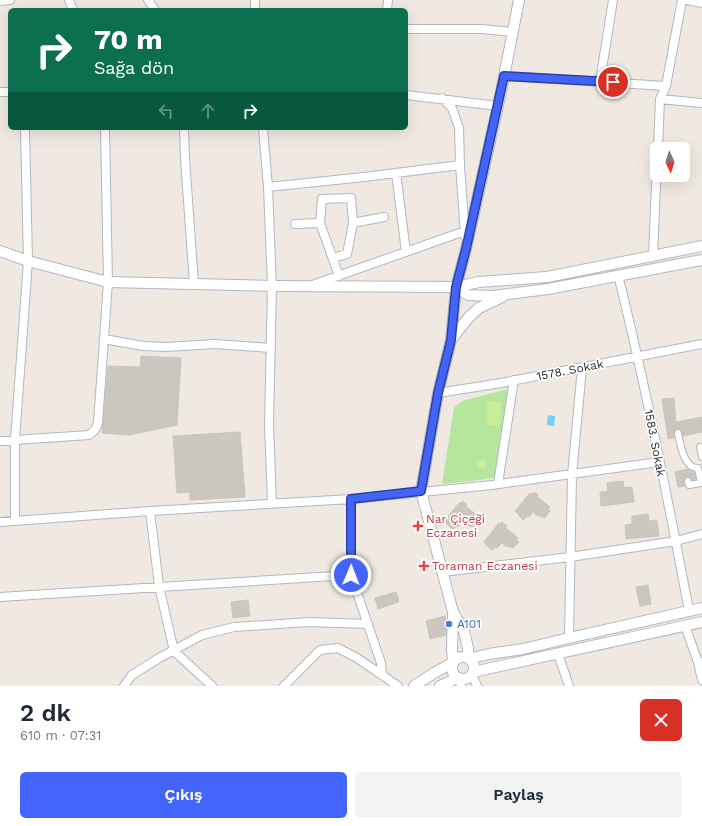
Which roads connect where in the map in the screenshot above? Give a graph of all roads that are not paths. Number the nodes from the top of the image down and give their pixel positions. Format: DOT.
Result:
graph roads {
  1 [pos="10,0"];
  2 [pos="520,0"];
  3 [pos="612,0"];
  4 [pos="682,0"];
  5 [pos="687,0"];
  6 [pos="0,1"];
  7 [pos="702,3"];
  8 [pos="408,29"];
  9 [pos="513,32"];
  10 [pos="504,76"];
  11 [pos="600,81"];
  12 [pos="666,86"];
  13 [pos="408,95"];
  14 [pos="442,98"];
  15 [pos="660,99"];
  16 [pos="702,103"];
  17 [pos="498,106"];
  18 [pos="25,130"];
  19 [pos="105,130"];
  20 [pos="184,130"];
  21 [pos="263,130"];
  22 [pos="658,142"];
  23 [pos="460,165"];
  24 [pos="396,173"];
  25 [pos="656,182"];
  26 [pos="268,187"];
  27 [pos="384,217"];
  28 [pos="320,223"];
  29 [pos="353,223"];
  30 [pos="295,224"];
  31 [pos="465,231"];
  32 [pos="702,246"];
  33 [pos="466,249"];
  34 [pos="0,251"];
  35 [pos="406,252"];
  36 [pos="653,255"];
  37 [pos="333,258"];
  38 [pos="702,260"];
  39 [pos="28,261"];
  40 [pos="339,276"];
  41 [pos="618,276"];
  42 [pos="108,282"];
  43 [pos="194,284"];
  44 [pos="272,286"];
  45 [pos="310,286"];
  46 [pos="456,287"];
  47 [pos="509,294"];
  48 [pos="104,339"];
  49 [pos="451,340"];
  50 [pos="702,344"];
  51 [pos="271,348"];
  52 [pos="638,356"];
  53 [pos="582,368"];
  54 [pos="514,380"];
  55 [pos="438,393"];
  56 [pos="678,433"];
  57 [pos="15,440"];
  58 [pos="0,441"];
  59 [pos="700,447"];
  60 [pos="702,457"];
  61 [pos="659,462"];
  62 [pos="572,475"];
  63 [pos="688,481"];
  64 [pos="701,483"];
  65 [pos="498,484"];
  66 [pos="421,491"];
  67 [pos="351,499"];
  68 [pos="272,503"];
  69 [pos="150,511"];
  70 [pos="16,521"];
  71 [pos="0,522"];
  72 [pos="702,534"];
  73 [pos="676,541"];
  74 [pos="570,557"];
  75 [pos="443,572"];
  76 [pos="351,575"];
  77 [pos="159,586"];
  78 [pos="0,597"];
  79 [pos="702,608"];
  80 [pos="689,611"];
  81 [pos="454,612"];
  82 [pos="702,622"];
  83 [pos="368,624"];
  84 [pos="685,626"];
  85 [pos="569,638"];
  86 [pos="174,651"];
  87 [pos="558,654"];
  88 [pos="460,659"];
  89 [pos="700,662"];
  90 [pos="382,675"];
  91 [pos="465,678"];
  92 [pos="702,680"];
  93 [pos="124,686"];
  94 [pos="212,686"];
  95 [pos="284,686"];
  96 [pos="398,686"];
  97 [pos="414,686"];
  98 [pos="440,686"];
  99 [pos="477,686"];
  100 [pos="569,686"];
  1 -- 6 [label="street"];
  2 -- 9 [label="street"];
  3 -- 11 [label="street"];
  4 -- 12 [label="street"];
  5 -- 7 [label="street"];
  8 -- 9 [label="street"];
  9 -- 10 [label="street"];
  10 -- 11 [label="street"];
  10 -- 17 [label="street"];
  11 -- 12 [label="street"];
  12 -- 15 [label="street"];
  13 -- 14 [label="street"];
  14 -- 17 [label="street"];
  14 -- 23 [label="street"];
  15 -- 16 [label="street"];
  15 -- 22 [label="street"];
  17 -- 33 [label="street"];
  18 -- 39 [label="street"];
  19 -- 42 [label="street"];
  20 -- 43 [label="street"];
  21 -- 26 [label="street"];
  23 -- 24 [label="street"];
  23 -- 31 [label="street"];
  24 -- 26 [label="street"];
  24 -- 35 [label="street"];
  25 -- 36 [label="street"];
  26 -- 44 [label="street"];
  27 -- 29 [label="street"];
  28 -- 29 [label="street"];
  28 -- 30 [label="street"];
  28 -- 37 [label="street"];
  29 -- 37 [label="street"];
  31 -- 33 [label="street"];
  31 -- 35 [label="street"];
  32 -- 36 [label="street"];
  33 -- 46 [label="street"];
  34 -- 39 [label="street"];
  35 -- 40 [label="street"];
  36 -- 46 [label="street"];
  37 -- 40 [label="street"];
  38 -- 41 [label="street"];
  39 -- 42 [label="street"];
  39 -- 57 [label="street"];
  40 -- 45 [label="street"];
  41 -- 47 [label="street"];
  41 -- 52 [label="street, 1583. Sokak"];
  42 -- 43 [label="street"];
  42 -- 48 [label="street"];
  43 -- 44 [label="street"];
  44 -- 45 [label="street"];
  44 -- 51 [label="street"];
  45 -- 46 [label="street"];
  46 -- 47 [label="street"];
  46 -- 49 [label="street"];
  47 -- 49 [label="street"];
  48 -- 51 [label="street"];
  48 -- 57 [label="street"];
  49 -- 55 [label="street"];
  50 -- 52 [label="street, 1578. Sokak"];
  51 -- 68 [label="street"];
  52 -- 53 [label="street, 1578. Sokak"];
  52 -- 61 [label="street, 1583. Sokak"];
  53 -- 54 [label="street, 1578. Sokak"];
  53 -- 62 [label="street"];
  54 -- 55 [label="street, 1578. Sokak"];
  54 -- 65 [label="street"];
  55 -- 66 [label="street"];
  56 -- 64 [label="street"];
  57 -- 58 [label="street"];
  57 -- 70 [label="street"];
  59 -- 60 [label="street"];
  61 -- 62 [label="street"];
  61 -- 73 [label="street, 1583. Sokak"];
  62 -- 65 [label="street"];
  62 -- 74 [label="street"];
  63 -- 64 [label="street"];
  65 -- 66 [label="street"];
  66 -- 67 [label="street"];
  66 -- 75 [label="street"];
  67 -- 68 [label="street"];
  67 -- 76 [label="street"];
  68 -- 69 [label="street"];
  69 -- 70 [label="street"];
  69 -- 77 [label="street"];
  70 -- 71 [label="street"];
  72 -- 73 [label="street"];
  73 -- 74 [label="street"];
  73 -- 80 [label="street, 1583. Sokak"];
  74 -- 75 [label="street"];
  74 -- 85 [label="street"];
  75 -- 81 [label="street"];
  76 -- 77 [label="street"];
  76 -- 83 [label="street"];
  77 -- 78 [label="street"];
  77 -- 86 [label="street"];
  79 -- 80 [label="street"];
  80 -- 85 [label="street"];
  81 -- 88 [label="street"];
  81 -- 88 [label="street"];
  82 -- 84 [label="street"];
  83 -- 86 [label="street"];
  83 -- 90 [label="street"];
  84 -- 87 [label="street"];
  84 -- 89 [label="street"];
  85 -- 88 [label="street"];
  86 -- 93 [label="street"];
  86 -- 94 [label="street"];
  87 -- 91 [label="street"];
  87 -- 100 [label="street"];
  88 -- 91 [label="street"];
  88 -- 91 [label="street"];
  88 -- 97 [label="street"];
  89 -- 92 [label="street"];
  90 -- 95 [label="street"];
  90 -- 96 [label="street"];
  91 -- 98 [label="street"];
  91 -- 99 [label="street"];
}
